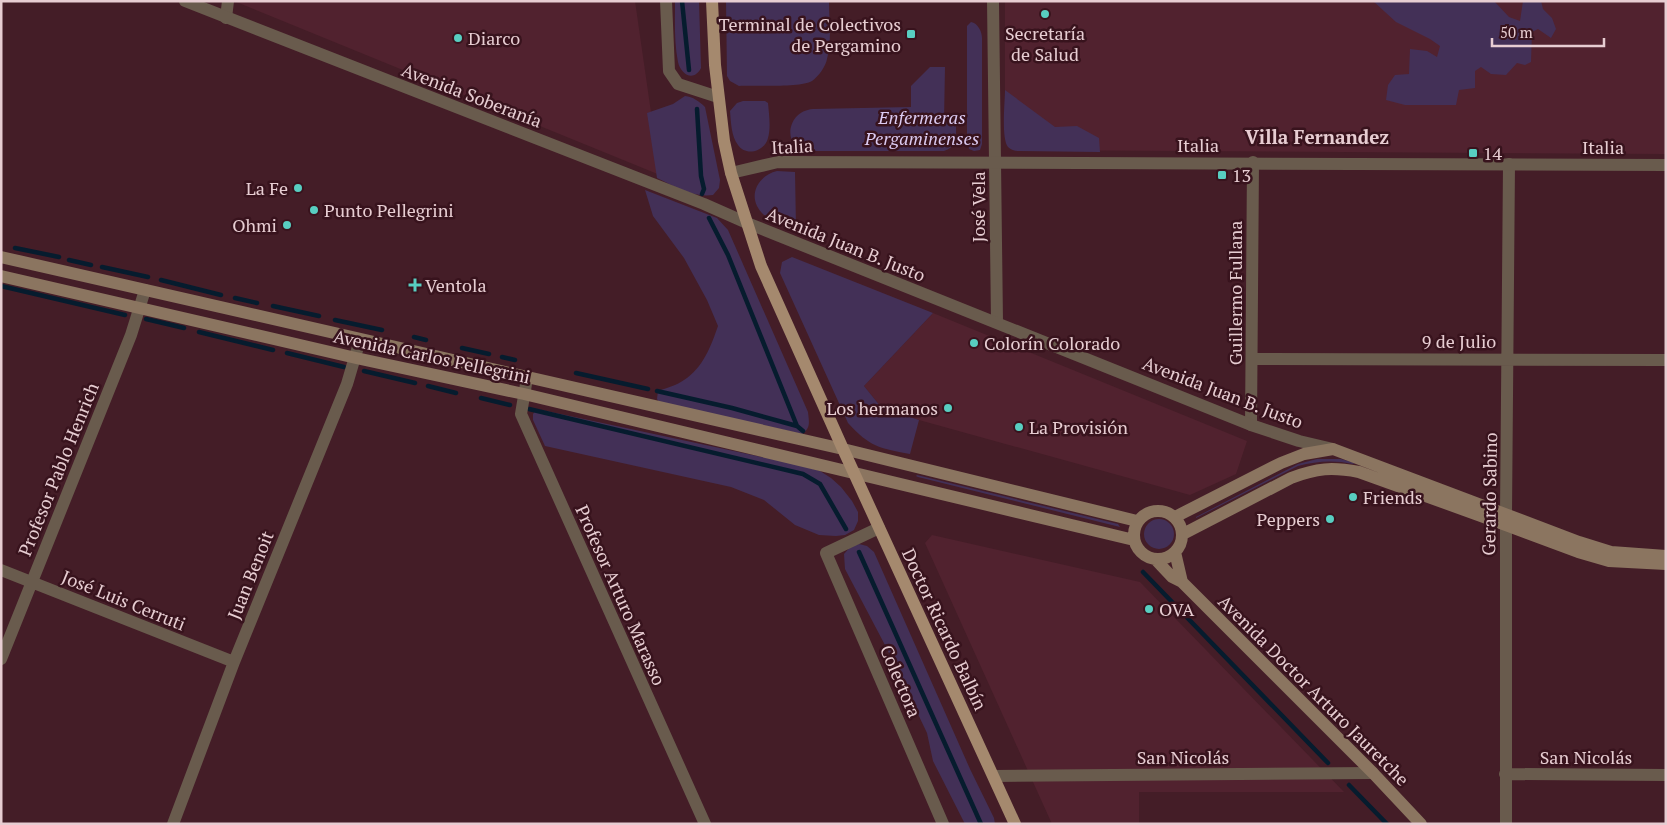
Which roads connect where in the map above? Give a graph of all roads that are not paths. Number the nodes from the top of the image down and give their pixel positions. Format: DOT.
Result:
graph roads {
  1 [pos="184,1"];
  2 [pos="228,1"];
  3 [pos="666,1"];
  4 [pos="712,1"];
  5 [pos="993,1"];
  6 [pos="226,18"];
  7 [pos="718,97"];
  8 [pos="996,162"];
  9 [pos="1253,162"];
  10 [pos="1509,164"];
  11 [pos="1666,165"];
  12 [pos="731,173"];
  13 [pos="747,223"];
  14 [pos="1,257"];
  15 [pos="1,276"];
  16 [pos="145,290"];
  17 [pos="140,308"];
  18 [pos="997,322"];
  19 [pos="360,340"];
  20 [pos="356,358"];
  21 [pos="1252,359"];
  22 [pos="1508,359"];
  23 [pos="1666,360"];
  24 [pos="526,378"];
  25 [pos="524,394"];
  26 [pos="1251,425"];
  27 [pos="843,449"];
  28 [pos="1332,449"];
  29 [pos="854,473"];
  30 [pos="1175,517"];
  31 [pos="1506,519"];
  32 [pos="1138,521"];
  33 [pos="879,528"];
  34 [pos="1183,534"];
  35 [pos="1134,540"];
  36 [pos="1175,552"];
  37 [pos="1666,556"];
  38 [pos="1156,560"];
  39 [pos="1666,564"];
  40 [pos="1,570"];
  41 [pos="32,582"];
  42 [pos="1182,582"];
  43 [pos="1,659"];
  44 [pos="234,662"];
  45 [pos="1373,773"];
  46 [pos="1506,774"];
  47 [pos="1666,775"];
  48 [pos="994,776"];
  49 [pos="173,824"];
  50 [pos="704,824"];
  51 [pos="943,824"];
  52 [pos="1015,824"];
  53 [pos="1421,824"];
  54 [pos="1506,824"];
  1 -- 6 [label="street, Avenida Soberanía"];
  2 -- 6 [label="street"];
  3 -- 7 [label="street"];
  4 -- 7 [label="main road, Doctor Ricardo Balbín"];
  5 -- 8 [label="street, José Vela"];
  6 -- 13 [label="street, Avenida Soberanía"];
  7 -- 12 [label="main road, Doctor Ricardo Balbín"];
  8 -- 9 [label="street, Italia"];
  8 -- 12 [label="street, Italia"];
  8 -- 18 [label="street, José Vela"];
  9 -- 10 [label="street, Italia"];
  9 -- 21 [label="street, Guillermo Fullana"];
  10 -- 11 [label="street, Italia"];
  10 -- 22 [label="street, Gerardo Sabino"];
  12 -- 13 [label="main road, Doctor Ricardo Balbín"];
  13 -- 18 [label="street, Avenida Juan B. Justo"];
  13 -- 27 [label="main road, Doctor Ricardo Balbín"];
  14 -- 16 [label="main road, Avenida Carlos Pellegrini"];
  15 -- 17 [label="main road, Avenida Carlos Pellegrini"];
  16 -- 17 [label="street, Profesor Pablo Henrich"];
  16 -- 19 [label="main road, Avenida Carlos Pellegrini"];
  17 -- 20 [label="main road, Avenida Carlos Pellegrini"];
  17 -- 41 [label="street, Profesor Pablo Henrich"];
  18 -- 26 [label="street, Avenida Juan B. Justo"];
  19 -- 20 [label="street, Juan Benoit"];
  19 -- 24 [label="main road, Avenida Carlos Pellegrini"];
  20 -- 25 [label="main road, Avenida Carlos Pellegrini"];
  20 -- 44 [label="street, Juan Benoit"];
  21 -- 22 [label="street, 9 de Julio"];
  21 -- 26 [label="street, Guillermo Fullana"];
  22 -- 23 [label="street, 9 de Julio"];
  22 -- 31 [label="street, Gerardo Sabino"];
  24 -- 25 [label="street, Profesor Arturo Marasso"];
  24 -- 27 [label="main road, Avenida Carlos Pellegrini"];
  25 -- 29 [label="main road, Avenida Carlos Pellegrini"];
  25 -- 50 [label="street, Profesor Arturo Marasso"];
  26 -- 28 [label="street, Avenida Juan B. Justo"];
  27 -- 29 [label="main road, Doctor Ricardo Balbín"];
  27 -- 32 [label="main road"];
  28 -- 30 [label="main road"];
  28 -- 31 [label="main road, Avenida Juan B. Justo"];
  29 -- 33 [label="main road, Doctor Ricardo Balbín"];
  29 -- 35 [label="main road"];
  30 -- 32 [label="main road"];
  30 -- 34 [label="main road"];
  31 -- 34 [label="main road, Avenida Juan B. Justo"];
  31 -- 37 [label="main road, Avenida Juan B. Justo"];
  31 -- 39 [label="main road, Avenida Juan B. Justo"];
  31 -- 46 [label="street, Gerardo Sabino"];
  32 -- 35 [label="main road"];
  33 -- 48 [label="main road, Doctor Ricardo Balbín"];
  33 -- 51 [label="street, Colectora"];
  34 -- 36 [label="main road"];
  35 -- 38 [label="main road, Avenida Doctor Arturo Jauretche"];
  36 -- 38 [label="main road"];
  36 -- 42 [label="main road"];
  38 -- 42 [label="main road, Avenida Doctor Arturo Jauretche"];
  40 -- 41 [label="street, José Luis Cerruti"];
  41 -- 43 [label="street, Profesor Pablo Henrich"];
  41 -- 44 [label="street, José Luis Cerruti"];
  42 -- 45 [label="main road, Avenida Doctor Arturo Jauretche"];
  44 -- 49 [label="street, Juan Benoit"];
  45 -- 48 [label="street, San Nicolás"];
  45 -- 53 [label="main road, Avenida Doctor Arturo Jauretche"];
  46 -- 47 [label="street, San Nicolás"];
  46 -- 54 [label="street, Gerardo Sabino"];
  48 -- 52 [label="main road, Doctor Ricardo Balbín"];
}
